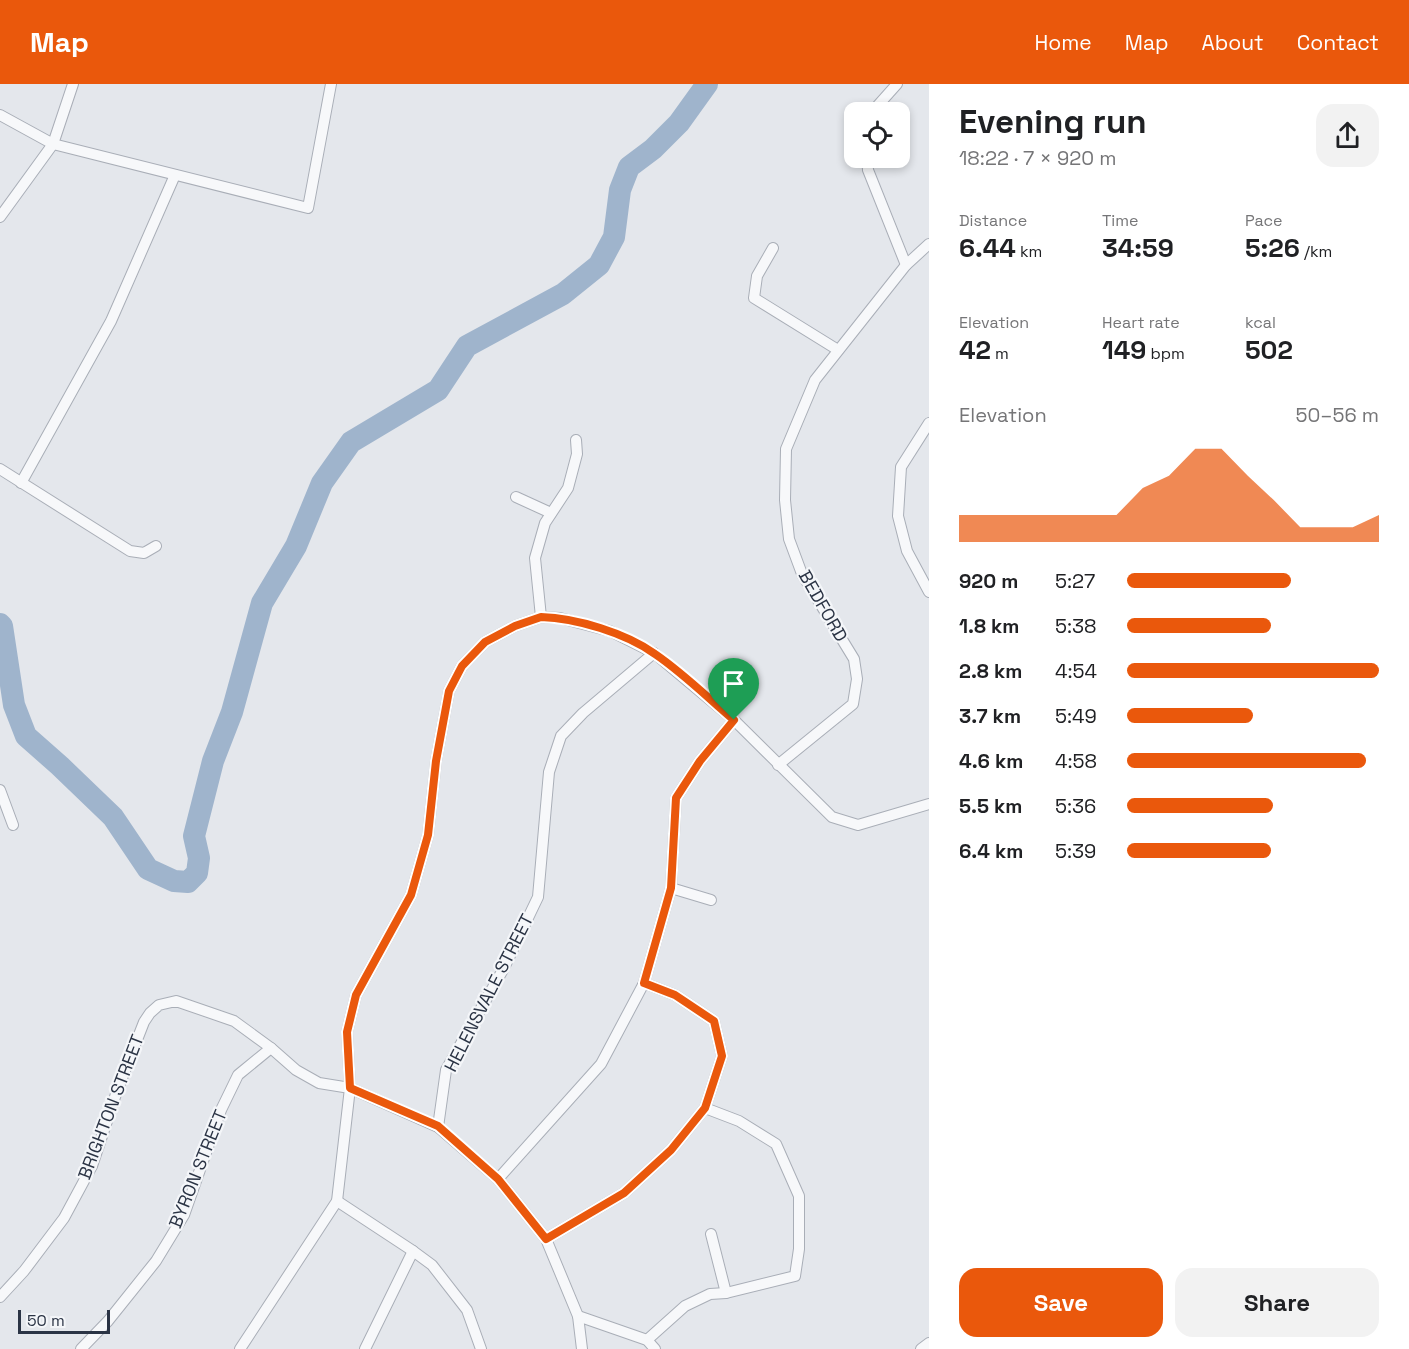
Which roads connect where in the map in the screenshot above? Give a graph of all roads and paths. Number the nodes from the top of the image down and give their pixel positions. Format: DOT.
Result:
graph roads {
  1 [pos="73,84"];
  2 [pos="331,84"];
  3 [pos="897,84"];
  4 [pos="881,102"];
  5 [pos="0,115"];
  6 [pos="53,144"];
  7 [pos="868,168"];
  8 [pos="175,175"];
  9 [pos="0,217"];
  10 [pos="929,244"];
  11 [pos="772,248"];
  12 [pos="906,265"];
  13 [pos="838,350"];
  14 [pos="929,423"];
  15 [pos="576,440"];
  16 [pos="0,469"];
  17 [pos="21,483"];
  18 [pos="516,497"];
  19 [pos="551,513"];
  20 [pos="156,546"];
  21 [pos="929,592"];
  22 [pos="541,617"];
  23 [pos="654,653"];
  24 [pos="734,720"];
  25 [pos="778,765"];
  26 [pos="0,790"];
  27 [pos="929,804"];
  28 [pos="13,825"];
  29 [pos="671,888"];
  30 [pos="711,900"];
  31 [pos="644,983"];
  32 [pos="271,1048"];
  33 [pos="350,1088"];
  34 [pos="705,1108"];
  35 [pos="438,1126"];
  36 [pos="498,1179"];
  37 [pos="338,1202"];
  38 [pos="711,1234"];
  39 [pos="546,1239"];
  40 [pos="413,1251"];
  41 [pos="726,1293"];
  42 [pos="0,1297"];
  43 [pos="578,1316"];
  44 [pos="647,1341"];
  45 [pos="929,1342"];
  46 [pos="81,1349"];
  47 [pos="240,1349"];
  48 [pos="365,1349"];
  49 [pos="481,1349"];
  50 [pos="582,1349"];
  51 [pos="655,1349"];
  52 [pos="921,1349"];
  1 -- 6 [label="street"];
  2 -- 8 [label="street"];
  3 -- 4 [label="street"];
  5 -- 6 [label="street"];
  6 -- 8 [label="street"];
  6 -- 9 [label="street"];
  7 -- 12 [label="street"];
  8 -- 17 [label="street"];
  10 -- 12 [label="street, BEDFORD"];
  11 -- 13 [label="street"];
  12 -- 13 [label="street, BEDFORD"];
  13 -- 25 [label="street, BEDFORD"];
  14 -- 21 [label="street"];
  15 -- 19 [label="street"];
  16 -- 17 [label="street"];
  17 -- 20 [label="street"];
  18 -- 19 [label="street"];
  19 -- 22 [label="street"];
  22 -- 23 [label="street"];
  22 -- 33 [label="street"];
  23 -- 24 [label="street"];
  23 -- 35 [label="street, HELENSVALE STREET"];
  24 -- 25 [label="street"];
  24 -- 29 [label="street"];
  25 -- 27 [label="street"];
  26 -- 28 [label="street"];
  29 -- 30 [label="street"];
  29 -- 31 [label="street"];
  31 -- 34 [label="street"];
  31 -- 36 [label="street"];
  32 -- 33 [label="street"];
  32 -- 42 [label="street, BRIGHTON STREET"];
  32 -- 46 [label="street, BYRON STREET"];
  33 -- 35 [label="street"];
  33 -- 37 [label="street"];
  34 -- 39 [label="street"];
  34 -- 41 [label="street"];
  35 -- 36 [label="street"];
  36 -- 39 [label="street"];
  37 -- 40 [label="street"];
  37 -- 47 [label="street"];
  38 -- 41 [label="street"];
  39 -- 43 [label="street"];
  40 -- 48 [label="street"];
  40 -- 49 [label="street"];
  41 -- 44 [label="street"];
  43 -- 44 [label="street"];
  43 -- 50 [label="street"];
  44 -- 51 [label="street"];
  45 -- 52 [label="street"];
}
